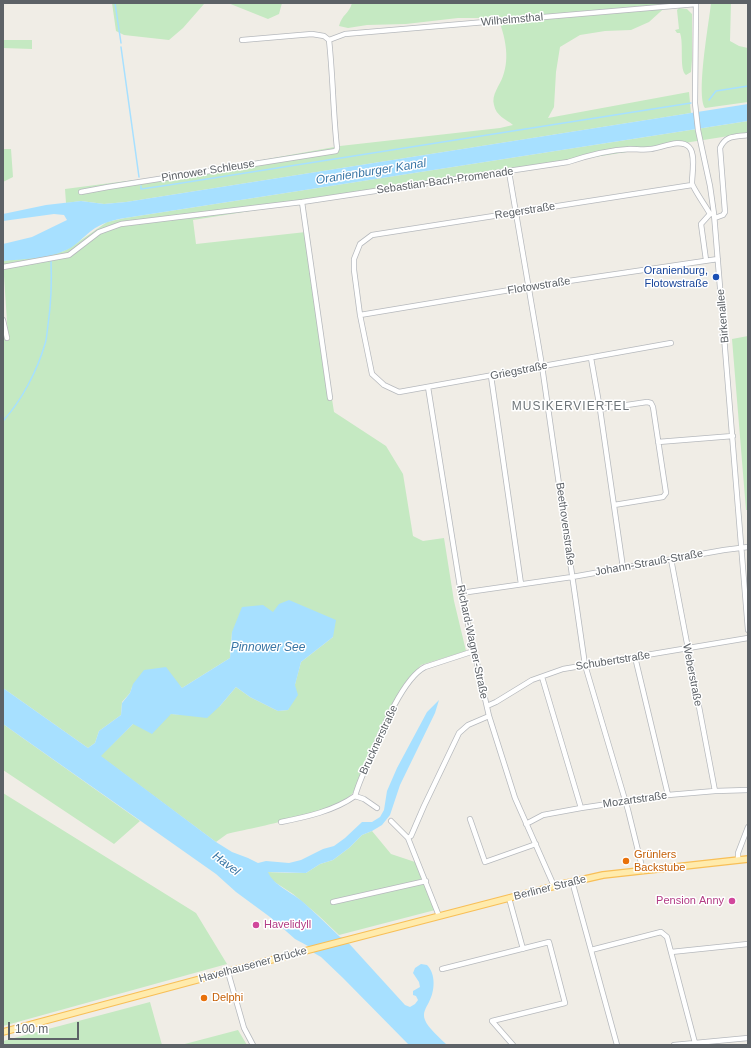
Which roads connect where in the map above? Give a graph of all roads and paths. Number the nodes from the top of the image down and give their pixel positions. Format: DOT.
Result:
graph roads {
  1 [pos="696,4"];
  2 [pos="242,40"];
  3 [pos="329,40"];
  4 [pos="748,135"];
  5 [pos="509,172"];
  6 [pos="692,185"];
  7 [pos="81,192"];
  8 [pos="302,202"];
  9 [pos="517,212"];
  10 [pos="713,215"];
  11 [pos="718,259"];
  12 [pos="706,260"];
  13 [pos="3,266"];
  14 [pos="528,287"];
  15 [pos="360,315"];
  16 [pos="3,320"];
  17 [pos="7,338"];
  18 [pos="671,343"];
  19 [pos="591,358"];
  20 [pos="542,366"];
  21 [pos="491,376"];
  22 [pos="428,387"];
  23 [pos="330,398"];
  24 [pos="600,409"];
  25 [pos="733,436"];
  26 [pos="658,442"];
  27 [pos="614,505"];
  28 [pos="748,547"];
  29 [pos="741,548"];
  30 [pos="670,559"];
  31 [pos="623,568"];
  32 [pos="572,577"];
  33 [pos="521,584"];
  34 [pos="461,593"];
  35 [pos="748,630"];
  36 [pos="748,638"];
  37 [pos="688,649"];
  38 [pos="474,651"];
  39 [pos="635,657"];
  40 [pos="585,665"];
  41 [pos="542,677"];
  42 [pos="487,706"];
  43 [pos="489,716"];
  44 [pos="748,790"];
  45 [pos="715,791"];
  46 [pos="668,795"];
  47 [pos="355,796"];
  48 [pos="625,801"];
  49 [pos="377,808"];
  50 [pos="581,808"];
  51 [pos="470,819"];
  52 [pos="391,821"];
  53 [pos="281,822"];
  54 [pos="526,824"];
  55 [pos="748,827"];
  56 [pos="408,838"];
  57 [pos="536,844"];
  58 [pos="748,859"];
  59 [pos="738,860"];
  60 [pos="643,871"];
  61 [pos="426,881"];
  62 [pos="572,882"];
  63 [pos="554,886"];
  64 [pos="509,898"];
  65 [pos="333,902"];
  66 [pos="439,916"];
  67 [pos="356,937"];
  68 [pos="748,944"];
  69 [pos="523,949"];
  70 [pos="591,950"];
  71 [pos="671,952"];
  72 [pos="442,969"];
  73 [pos="228,972"];
  74 [pos="3,1032"];
  75 [pos="748,1038"];
  76 [pos="695,1043"];
  77 [pos="253,1045"];
  78 [pos="513,1045"];
  79 [pos="617,1045"];
  80 [pos="674,1045"];
  1 -- 3 [label="street, Wilhelmsthal"];
  1 -- 10 [label="street, Birkenallee"];
  2 -- 3 [label="street"];
  3 -- 7 [label="street, Pinnower Schleuse"];
  4 -- 10 [label="street"];
  5 -- 6 [label="street, Sebastian-Bach-Promenade"];
  5 -- 8 [label="street, Sebastian-Bach-Promenade"];
  5 -- 9 [label="street, Beethovenstraße"];
  6 -- 9 [label="street, Regerstraße"];
  6 -- 10 [label="street"];
  8 -- 13 [label="street, Sebastian-Bach-Promenade"];
  8 -- 23 [label="street"];
  9 -- 14 [label="street, Beethovenstraße"];
  9 -- 15 [label="street, Regerstraße"];
  10 -- 11 [label="street, Birkenallee"];
  10 -- 12 [label="street"];
  11 -- 12 [label="street, Flotowstraße"];
  11 -- 25 [label="street, Birkenallee"];
  12 -- 14 [label="street, Flotowstraße"];
  14 -- 15 [label="street, Flotowstraße"];
  14 -- 20 [label="street, Beethovenstraße"];
  15 -- 22 [label="street, Griegstraße"];
  16 -- 17 [label="street"];
  18 -- 19 [label="street, Griegstraße"];
  19 -- 20 [label="street, Griegstraße"];
  19 -- 24 [label="street"];
  20 -- 21 [label="street, Griegstraße"];
  20 -- 32 [label="street, Beethovenstraße"];
  21 -- 22 [label="street, Griegstraße"];
  21 -- 33 [label="street"];
  22 -- 34 [label="street, Richard-Wagner-Straße"];
  24 -- 26 [label="street"];
  24 -- 27 [label="street"];
  25 -- 26 [label="street"];
  25 -- 29 [label="street, Birkenallee"];
  26 -- 27 [label="street"];
  27 -- 31 [label="street"];
  28 -- 29 [label="street, Johann-Strauß-Straße"];
  29 -- 30 [label="street, Johann-Strauß-Straße"];
  29 -- 35 [label="street, Birkenallee"];
  30 -- 31 [label="street, Johann-Strauß-Straße"];
  30 -- 37 [label="street, Weberstraße"];
  31 -- 32 [label="street, Johann-Strauß-Straße"];
  32 -- 33 [label="street, Johann-Strauß-Straße"];
  32 -- 40 [label="street, Beethovenstraße"];
  33 -- 34 [label="street, Johann-Strauß-Straße"];
  34 -- 38 [label="street, Richard-Wagner-Straße"];
  36 -- 37 [label="street, Schubertstraße"];
  37 -- 39 [label="street, Schubertstraße"];
  37 -- 45 [label="street, Weberstraße"];
  38 -- 42 [label="street, Richard-Wagner-Straße"];
  38 -- 47 [label="street, Brucknerstraße"];
  39 -- 40 [label="street, Schubertstraße"];
  39 -- 46 [label="street"];
  40 -- 41 [label="street, Schubertstraße"];
  40 -- 48 [label="street, Beethovenstraße"];
  41 -- 42 [label="street, Schubertstraße"];
  41 -- 50 [label="street"];
  42 -- 43 [label="street, Richard-Wagner-Straße"];
  43 -- 54 [label="street, Richard-Wagner-Straße"];
  43 -- 56 [label="street"];
  44 -- 45 [label="street, Mozartstraße"];
  45 -- 46 [label="street, Mozartstraße"];
  46 -- 48 [label="street, Mozartstraße"];
  47 -- 49 [label="street"];
  47 -- 53 [label="street"];
  48 -- 50 [label="street, Mozartstraße"];
  48 -- 60 [label="street, Beethovenstraße"];
  50 -- 54 [label="street, Mozartstraße"];
  51 -- 57 [label="street"];
  52 -- 56 [label="street"];
  54 -- 57 [label="street, Richard-Wagner-Straße"];
  55 -- 59 [label="street"];
  56 -- 61 [label="street"];
  57 -- 63 [label="street, Richard-Wagner-Straße"];
  58 -- 59 [label="main road, Berliner Straße"];
  59 -- 60 [label="main road, Berliner Straße"];
  60 -- 62 [label="main road, Berliner Straße"];
  61 -- 65 [label="street"];
  61 -- 66 [label="street"];
  62 -- 63 [label="main road, Berliner Straße"];
  62 -- 70 [label="street"];
  63 -- 64 [label="main road, Berliner Straße"];
  64 -- 66 [label="main road, Berliner Straße"];
  64 -- 69 [label="street"];
  66 -- 67 [label="main road, Berliner Straße"];
  67 -- 73 [label="main road, Havelhausener Brücke"];
  68 -- 71 [label="street"];
  69 -- 72 [label="street"];
  69 -- 78 [label="street"];
  70 -- 71 [label="street"];
  70 -- 79 [label="street"];
  71 -- 76 [label="street"];
  73 -- 74 [label="main road, Havelhausener Brücke"];
  73 -- 77 [label="street"];
  75 -- 76 [label="street"];
  76 -- 80 [label="street"];
}
